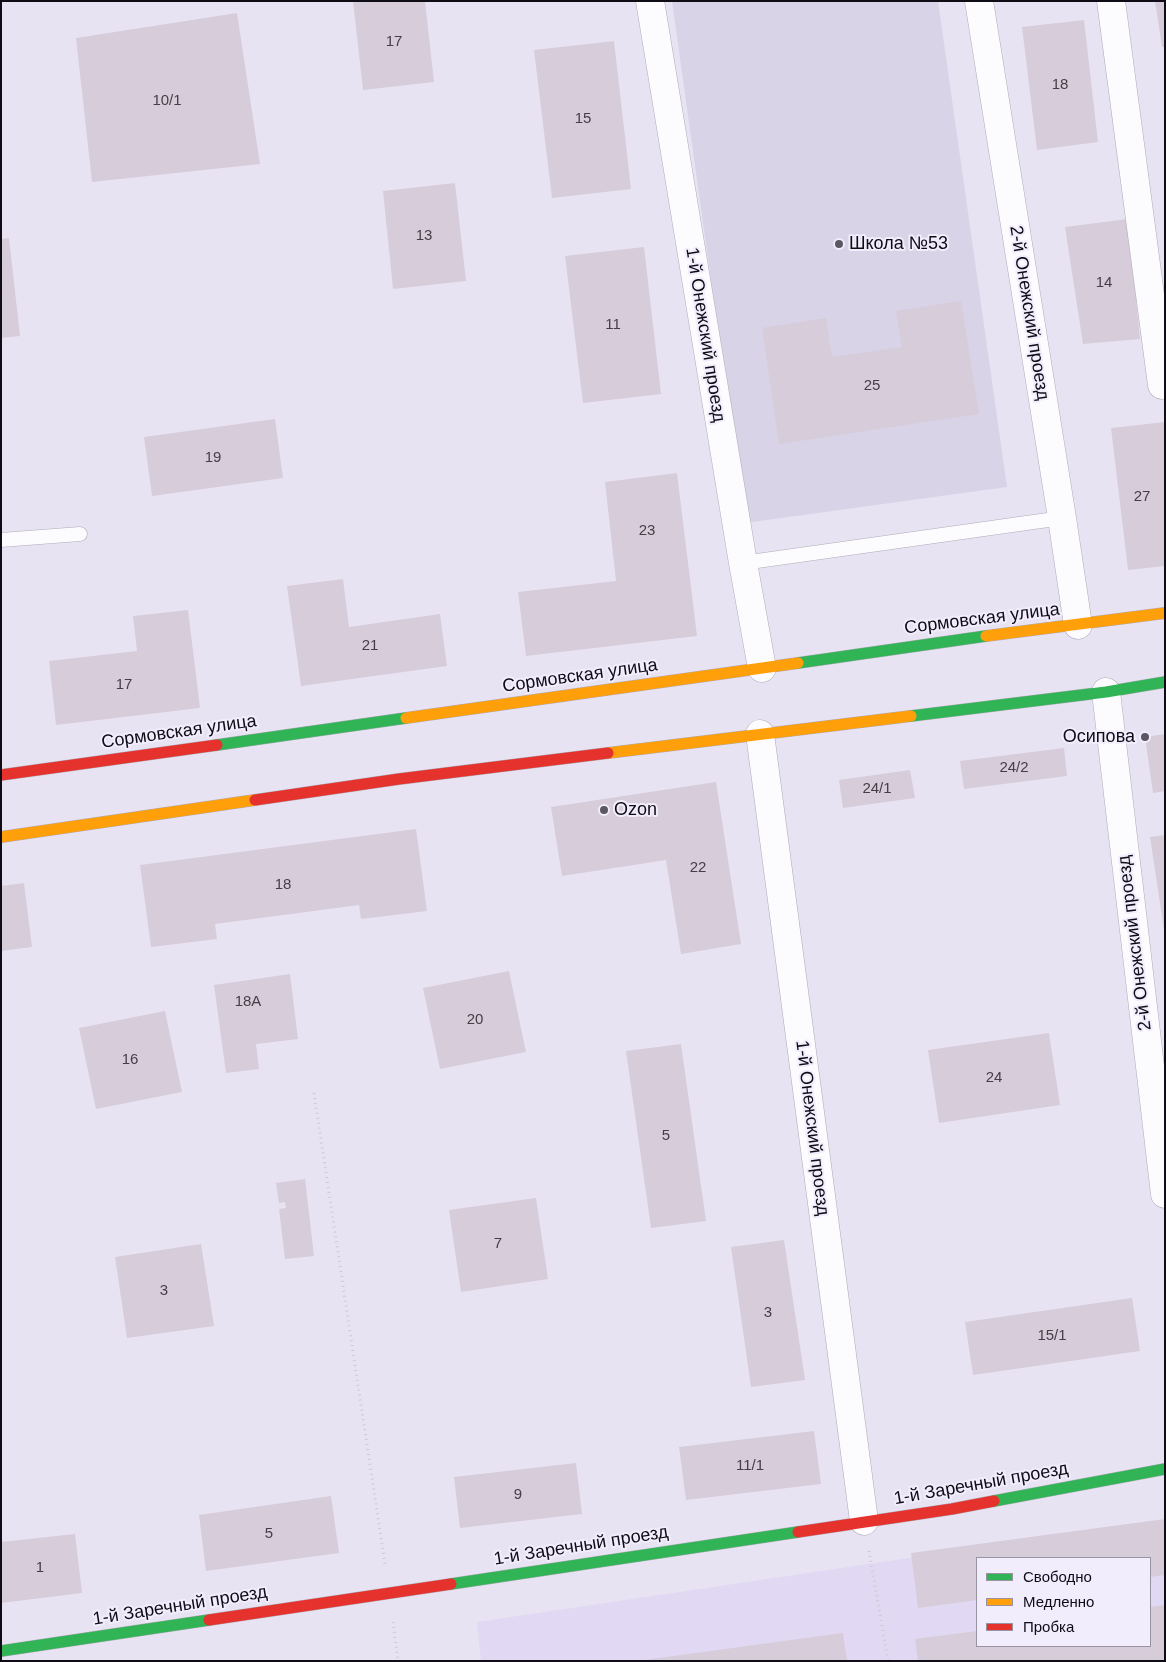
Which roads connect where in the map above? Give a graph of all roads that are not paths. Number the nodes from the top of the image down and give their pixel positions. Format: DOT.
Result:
graph roads {
  1 [pos="650,1"];
  2 [pos="979,1"];
  3 [pos="1111,1"];
  4 [pos="1162,385"];
  5 [pos="1062,518"];
  6 [pos="80,534"];
  7 [pos="1,540"];
  8 [pos="743,563"];
  9 [pos="1165,613"];
  10 [pos="1078,625"];
  11 [pos="762,668"];
  12 [pos="1165,682"];
  13 [pos="1106,692"];
  14 [pos="760,734"];
  15 [pos="1,775"];
  16 [pos="1,837"];
  17 [pos="1165,1194"];
  18 [pos="1165,1469"];
  19 [pos="864,1521"];
  20 [pos="1,1651"];
  1 -- 8 [label="street, 1-й Онежский проезд"];
  2 -- 5 [label="street, 2-й Онежский проезд"];
  3 -- 4 [label="street"];
  5 -- 8 [label="lane"];
  5 -- 10 [label="street, 2-й Онежский проезд"];
  6 -- 7 [label="lane"];
  8 -- 11 [label="street, 1-й Онежский проезд"];
  9 -- 10 [label="main road, Сормовская улица"];
  10 -- 11 [label="main road, Сормовская улица"];
  11 -- 15 [label="main road, Сормовская улица"];
  12 -- 13 [label="main road"];
  13 -- 14 [label="main road"];
  13 -- 17 [label="street, 2-й Онежский проезд"];
  14 -- 16 [label="main road"];
  14 -- 19 [label="street, 1-й Онежский проезд"];
  18 -- 19 [label="main road, 1-й Заречный проезд"];
  19 -- 20 [label="main road, 1-й Заречный проезд"];
}
